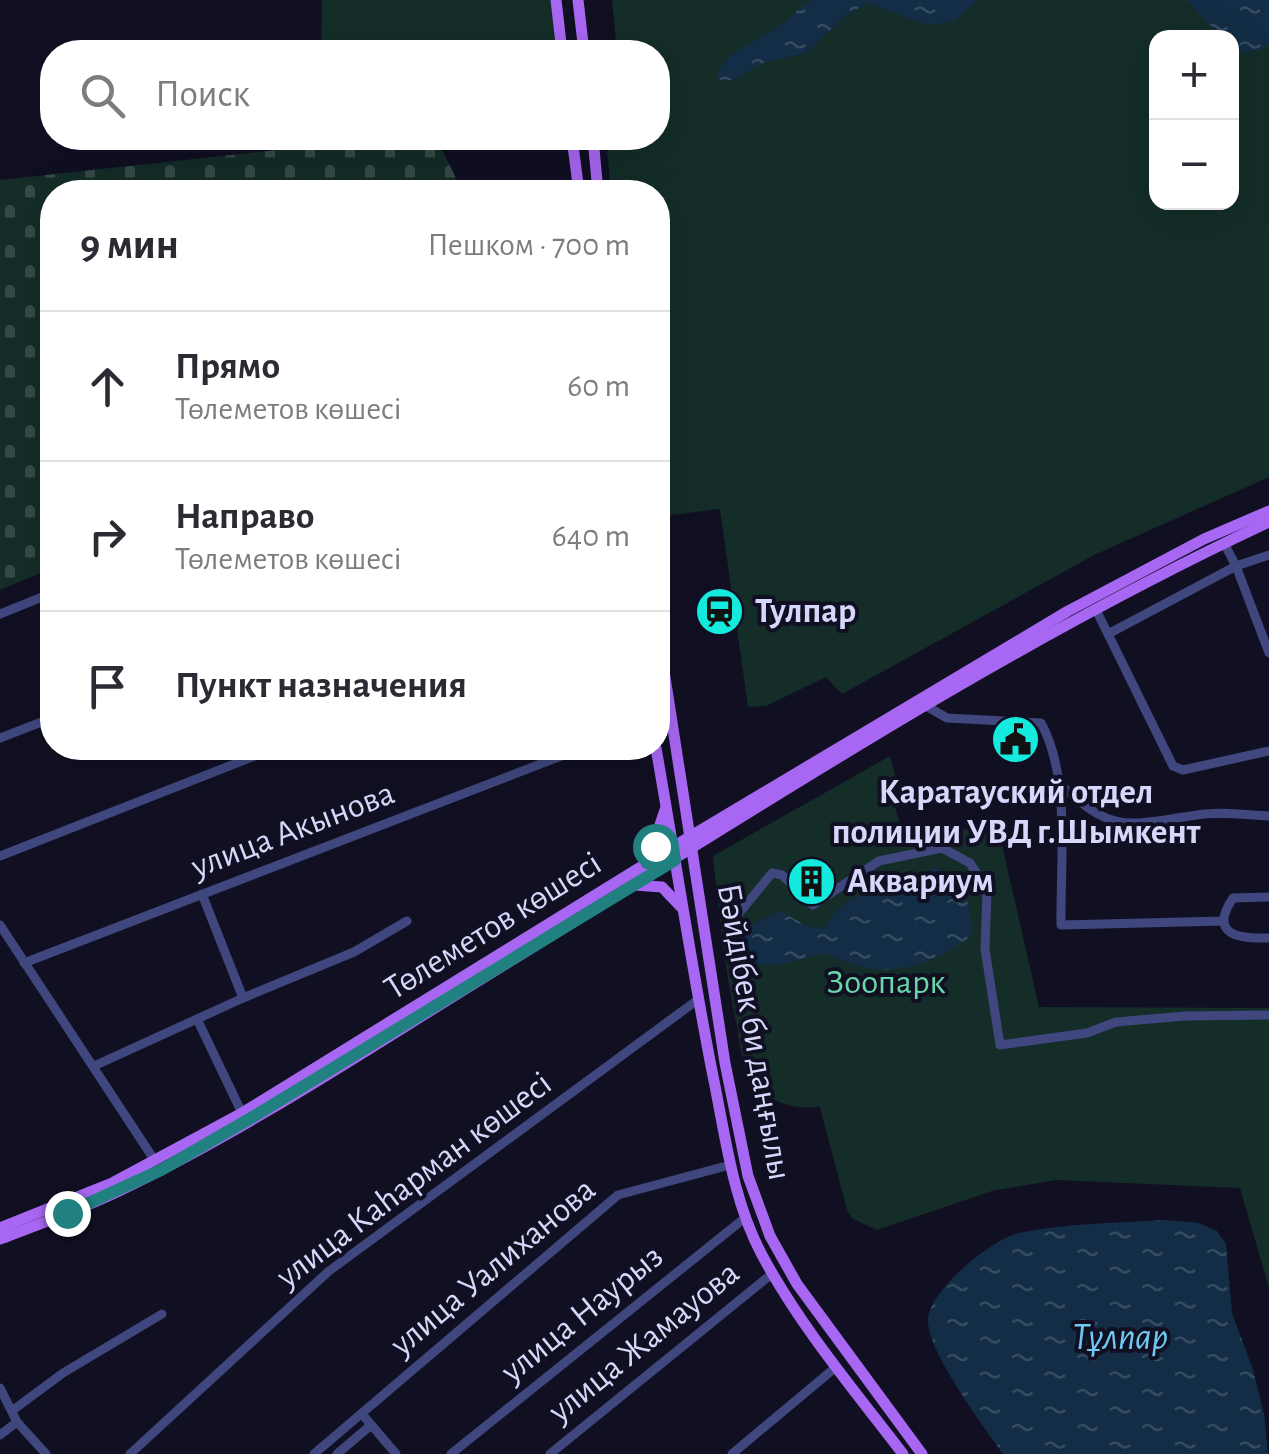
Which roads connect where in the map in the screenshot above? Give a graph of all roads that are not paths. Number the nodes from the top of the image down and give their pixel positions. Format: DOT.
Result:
graph roads {
  1 [pos="556,0"];
  2 [pos="578,0"];
  3 [pos="561,40"];
  4 [pos="583,40"];
  5 [pos="573,150"];
  6 [pos="594,150"];
  7 [pos="577,180"];
  8 [pos="597,180"];
  9 [pos="1269,512"];
  10 [pos="1269,522"];
  11 [pos="1224,543"];
  12 [pos="1269,555"];
  13 [pos="1236,566"];
  14 [pos="40,599"];
  15 [pos="1096,610"];
  16 [pos="0,614"];
  17 [pos="1108,634"];
  18 [pos="1269,653"];
  19 [pos="926,706"];
  20 [pos="670,715"];
  21 [pos="40,723"];
  22 [pos="0,738"];
  23 [pos="1269,751"];
  24 [pos="244,760"];
  25 [pos="551,760"];
  26 [pos="658,760"];
  27 [pos="1059,783"];
  28 [pos="666,806"];
  29 [pos="1269,816"];
  30 [pos="692,842"];
  31 [pos="674,853"];
  32 [pos="0,856"];
  33 [pos="647,863"];
  34 [pos="634,885"];
  35 [pos="202,894"];
  36 [pos="1269,897"];
  37 [pos="682,908"];
  38 [pos="740,912"];
  39 [pos="408,920"];
  40 [pos="1224,921"];
  41 [pos="0,925"];
  42 [pos="1269,938"];
  43 [pos="24,963"];
  44 [pos="243,998"];
  45 [pos="696,1000"];
  46 [pos="1269,1015"];
  47 [pos="197,1019"];
  48 [pos="94,1066"];
  49 [pos="242,1113"];
  50 [pos="155,1161"];
  51 [pos="730,1165"];
  52 [pos="746,1217"];
  53 [pos="0,1228"];
  54 [pos="0,1239"];
  55 [pos="773,1273"];
  56 [pos="162,1314"];
  57 [pos="836,1367"];
  58 [pos="0,1388"];
  59 [pos="13,1410"];
  60 [pos="362,1414"];
  61 [pos="17,1422"];
  62 [pos="372,1425"];
  63 [pos="0,1435"];
  64 [pos="46,1454"];
  65 [pos="130,1454"];
  66 [pos="314,1454"];
  67 [pos="337,1454"];
  68 [pos="396,1454"];
  69 [pos="451,1454"];
  70 [pos="550,1454"];
  71 [pos="732,1454"];
  72 [pos="903,1454"];
  73 [pos="922,1454"];
  1 -- 3 [label="main road"];
  2 -- 4 [label="main road"];
  5 -- 7 [label="main road"];
  6 -- 8 [label="main road"];
  9 -- 30 [label="main road, Төлеметов көшесі"];
  10 -- 11 [label="main road, Төлеметов көшесі"];
  11 -- 13 [label="street"];
  11 -- 15 [label="main road, Төлеметов көшесі"];
  12 -- 13 [label="street"];
  13 -- 17 [label="street"];
  13 -- 18 [label="street"];
  14 -- 16 [label="street"];
  15 -- 17 [label="street"];
  15 -- 19 [label="main road, Төлеметов көшесі"];
  17 -- 23 [label="street"];
  19 -- 27 [label="street"];
  19 -- 30 [label="main road, Төлеметов көшесі"];
  20 -- 30 [label="main road, Бәйдібек би даңғылы"];
  21 -- 22 [label="street"];
  24 -- 32 [label="street"];
  25 -- 35 [label="street, улица Акынова"];
  26 -- 28 [label="main road, Бәйдібек би даңғылы"];
  27 -- 29 [label="street"];
  27 -- 40 [label="street"];
  28 -- 31 [label="main road, Бәйдібек би даңғылы"];
  28 -- 33 [label="main road"];
  30 -- 31 [label="main road, Төлеметов көшесі"];
  30 -- 73 [label="main road, Бәйдібек би даңғылы"];
  31 -- 33 [label="main road, Төлеметов көшесі"];
  31 -- 34 [label="main road, Төлеметов көшесі"];
  31 -- 37 [label="main road, Бәйдібек би даңғылы"];
  33 -- 49 [label="main road, Төлеметов көшесі"];
  34 -- 37 [label="main road"];
  34 -- 54 [label="main road, Төлеметов көшесі"];
  35 -- 43 [label="street, улица Акынова"];
  35 -- 44 [label="street"];
  36 -- 40 [label="street"];
  37 -- 45 [label="main road, Бәйдібек би даңғылы"];
  38 -- 46 [label="street"];
  39 -- 44 [label="street"];
  40 -- 42 [label="street"];
  41 -- 43 [label="street"];
  43 -- 48 [label="street"];
  44 -- 47 [label="street"];
  45 -- 51 [label="main road, Бәйдібек би даңғылы"];
  45 -- 65 [label="street, улица Каһарман көшесі"];
  47 -- 48 [label="street"];
  47 -- 49 [label="street"];
  48 -- 50 [label="street"];
  49 -- 50 [label="main road, Төлеметов көшесі"];
  50 -- 53 [label="main road, Төлеметов көшесі"];
  51 -- 52 [label="main road, Бәйдібек би даңғылы"];
  51 -- 60 [label="street, улица Уалиханова"];
  52 -- 55 [label="main road, Бәйдібек би даңғылы"];
  52 -- 69 [label="street, улица Наурыз"];
  55 -- 57 [label="main road, Бәйдібек би даңғылы"];
  55 -- 70 [label="street, улица Жамауова"];
  56 -- 59 [label="street"];
  57 -- 71 [label="street"];
  57 -- 72 [label="main road, Бәйдібек би даңғылы"];
  58 -- 59 [label="street"];
  59 -- 61 [label="street"];
  60 -- 62 [label="street"];
  60 -- 66 [label="street, улица Уалиханова"];
  61 -- 63 [label="street"];
  61 -- 64 [label="street"];
  62 -- 67 [label="street"];
  62 -- 68 [label="street"];
}
